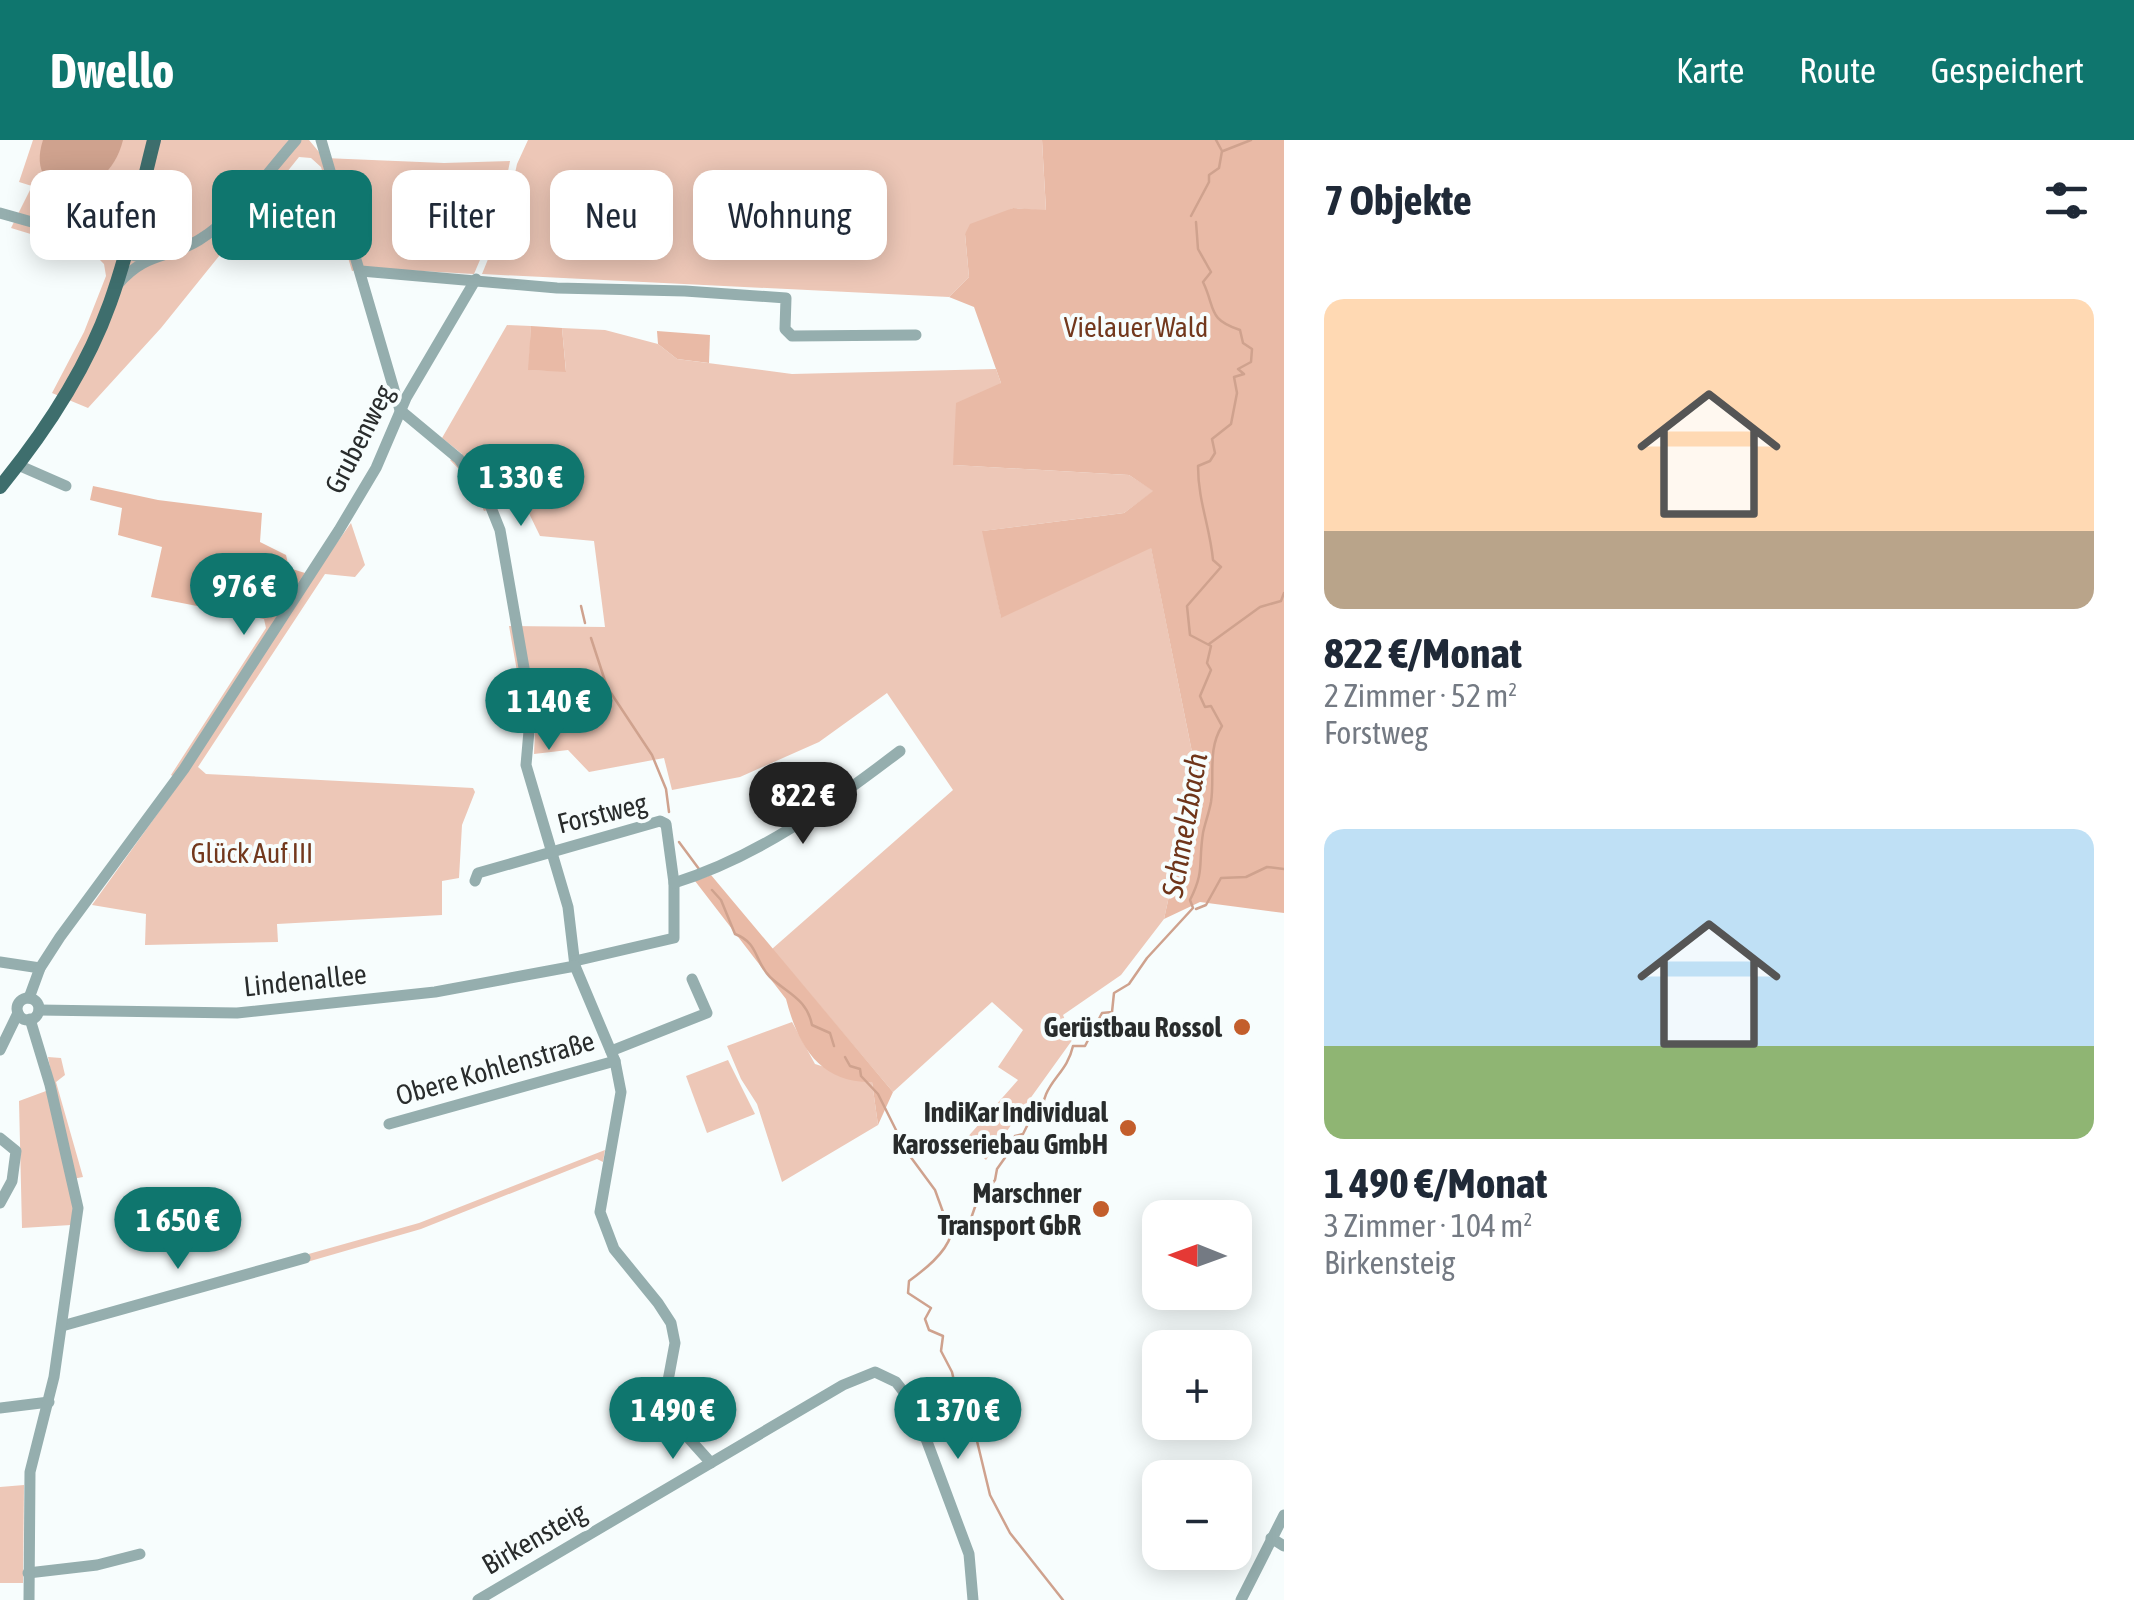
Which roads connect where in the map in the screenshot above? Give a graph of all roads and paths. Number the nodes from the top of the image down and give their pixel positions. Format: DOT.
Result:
graph roads {
  1 [pos="154,140"];
  2 [pos="296,140"];
  3 [pos="321,140"];
  4 [pos="146,170"];
  5 [pos="0,213"];
  6 [pos="30,221"];
  7 [pos="192,242"];
  8 [pos="124,260"];
  9 [pos="147,260"];
  10 [pos="360,270"];
  11 [pos="476,278"];
  12 [pos="116,287"];
  13 [pos="916,335"];
  14 [pos="400,410"];
  15 [pos="18,466"];
  16 [pos="66,486"];
  17 [pos="0,487"];
  18 [pos="900,751"];
  19 [pos="550,852"];
  20 [pos="475,881"];
  21 [pos="674,883"];
  22 [pos="0,962"];
  23 [pos="575,964"];
  24 [pos="40,968"];
  25 [pos="692,979"];
  26 [pos="29,1014"];
  27 [pos="0,1050"];
  28 [pos="613,1056"];
  29 [pos="389,1124"];
  30 [pos="0,1138"];
  31 [pos="0,1203"];
  32 [pos="305,1258"];
  33 [pos="62,1326"];
  34 [pos="49,1402"];
  35 [pos="0,1408"];
  36 [pos="711,1463"];
  37 [pos="1284,1515"];
  38 [pos="1271,1538"];
  39 [pos="1284,1546"];
  40 [pos="140,1554"];
  41 [pos="28,1573"];
  42 [pos="486,1598"];
  43 [pos="29,1600"];
  44 [pos="973,1600"];
  45 [pos="1242,1600"];
  1 -- 4 [label="main road"];
  2 -- 7 [label="street"];
  3 -- 10 [label="street"];
  5 -- 6 [label="street"];
  8 -- 12 [label="main road"];
  9 -- 12 [label="street"];
  10 -- 11 [label="street"];
  10 -- 14 [label="street"];
  11 -- 13 [label="street"];
  11 -- 14 [label="street, Grubenweg"];
  12 -- 15 [label="main road"];
  14 -- 19 [label="street, Obere Kohlenstraße"];
  14 -- 24 [label="street, Grubenweg"];
  15 -- 16 [label="street"];
  15 -- 17 [label="main road"];
  18 -- 21 [label="street"];
  19 -- 20 [label="street"];
  19 -- 21 [label="street, Forstweg"];
  19 -- 23 [label="street, Obere Kohlenstraße"];
  21 -- 23 [label="street, Forstweg"];
  22 -- 24 [label="street"];
  23 -- 26 [label="street, Lindenallee"];
  23 -- 28 [label="street, Obere Kohlenstraße"];
  24 -- 26 [label="street, Grubenweg"];
  25 -- 28 [label="street"];
  26 -- 27 [label="street"];
  26 -- 33 [label="street"];
  28 -- 29 [label="street, Obere Kohlenstraße"];
  28 -- 36 [label="street, Obere Kohlenstraße"];
  30 -- 31 [label="street"];
  32 -- 33 [label="street"];
  33 -- 34 [label="street"];
  34 -- 35 [label="street"];
  34 -- 41 [label="street"];
  36 -- 42 [label="street, Birkensteig"];
  36 -- 44 [label="street, Birkensteig"];
  37 -- 38 [label="street"];
  38 -- 39 [label="street"];
  38 -- 45 [label="street"];
  40 -- 41 [label="street"];
  41 -- 43 [label="street"];
}
